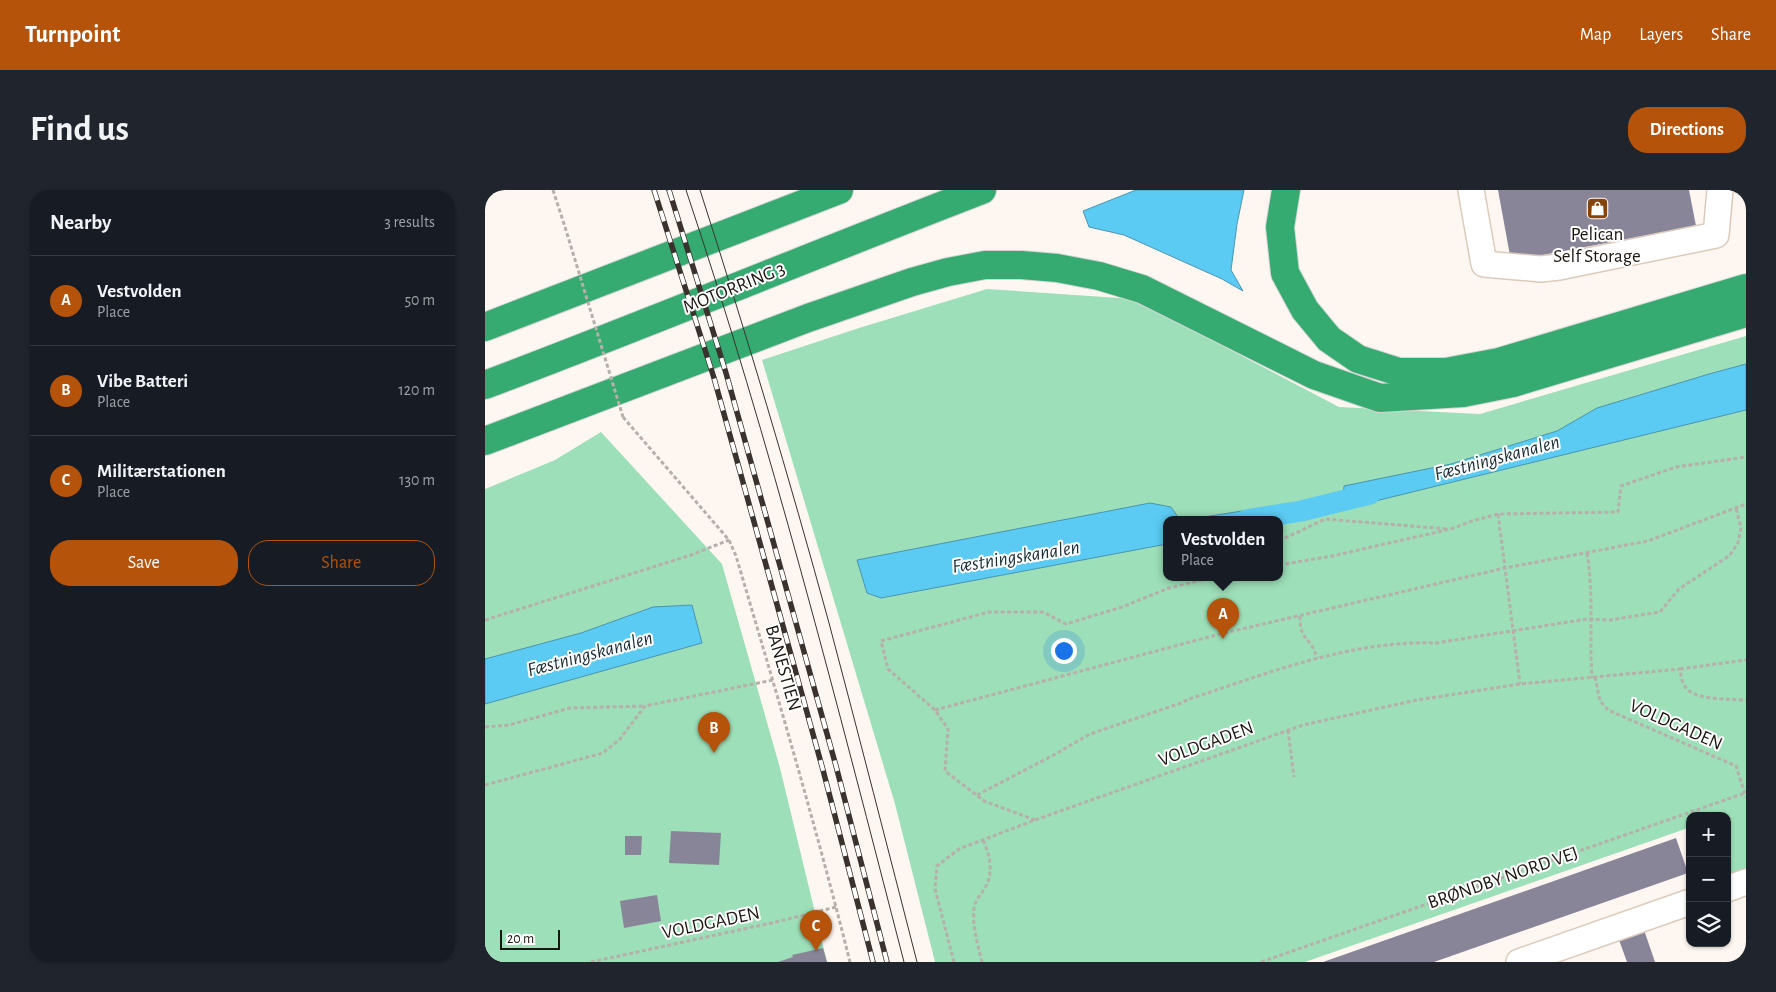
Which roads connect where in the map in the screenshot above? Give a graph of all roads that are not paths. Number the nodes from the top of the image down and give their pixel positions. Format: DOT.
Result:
graph roads {
  1 [pos="982,190"];
  2 [pos="1286,190"];
  3 [pos="1471,190"];
  4 [pos="1720,190"];
  5 [pos="835,191"];
  6 [pos="1746,288"];
  7 [pos="1746,313"];
  8 [pos="485,327"];
  9 [pos="485,386"];
  10 [pos="485,442"];
  11 [pos="1746,882"];
  12 [pos="1731,888"];
  13 [pos="1686,903"];
  14 [pos="1519,962"];
  1 -- 9 [label="highway, MOTORRING 3"];
  2 -- 6 [label="highway"];
  3 -- 4 [label="street"];
  5 -- 8 [label="highway"];
  7 -- 10 [label="highway"];
  11 -- 12 [label="street"];
  13 -- 14 [label="street"];
}
